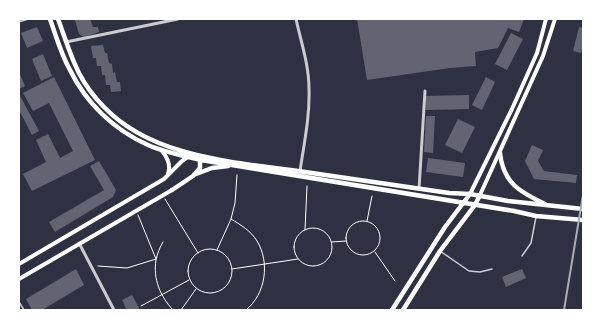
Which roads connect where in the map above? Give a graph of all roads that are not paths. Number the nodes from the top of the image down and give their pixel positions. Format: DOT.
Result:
graph roads {
  1 [pos="26,19"];
  2 [pos="50,19"];
  3 [pos="58,19"];
  4 [pos="178,19"];
  5 [pos="296,19"];
  6 [pos="546,19"];
  7 [pos="555,19"];
  8 [pos="19,21"];
  9 [pos="66,42"];
  10 [pos="425,91"];
  11 [pos="162,151"];
  12 [pos="500,153"];
  13 [pos="198,156"];
  14 [pos="187,157"];
  15 [pos="232,165"];
  16 [pos="300,171"];
  17 [pos="167,176"];
  18 [pos="193,176"];
  19 [pos="419,189"];
  20 [pos="172,190"];
  21 [pos="470,194"];
  22 [pos="480,195"];
  23 [pos="464,203"];
  24 [pos="476,205"];
  25 [pos="549,205"];
  26 [pos="583,209"];
  27 [pos="536,216"];
  28 [pos="583,220"];
  29 [pos="79,243"];
  30 [pos="440,251"];
  31 [pos="522,256"];
  32 [pos="19,264"];
  33 [pos="492,269"];
  34 [pos="19,279"];
  35 [pos="19,302"];
  36 [pos="24,310"];
  37 [pos="114,310"];
  38 [pos="392,310"];
  39 [pos="403,310"];
  1 -- 8 [label="street"];
  2 -- 11 [label="main road"];
  3 -- 9 [label="main road"];
  4 -- 9 [label="street"];
  5 -- 16 [label="street"];
  6 -- 21 [label="main road"];
  7 -- 12 [label="main road"];
  9 -- 13 [label="main road"];
  10 -- 19 [label="street"];
  11 -- 14 [label="main road"];
  11 -- 17 [label="main road"];
  12 -- 22 [label="main road"];
  12 -- 25 [label="main road"];
  13 -- 14 [label="main road"];
  13 -- 14 [label="main road"];
  13 -- 15 [label="main road"];
  13 -- 16 [label="main road"];
  13 -- 18 [label="main road"];
  14 -- 17 [label="main road"];
  15 -- 18 [label="main road"];
  15 -- 23 [label="main road"];
  16 -- 19 [label="main road"];
  17 -- 32 [label="main road"];
  18 -- 20 [label="main road"];
  19 -- 21 [label="main road"];
  20 -- 29 [label="main road"];
  21 -- 22 [label="main road"];
  21 -- 23 [label="main road"];
  22 -- 24 [label="main road"];
  22 -- 25 [label="main road"];
  23 -- 24 [label="main road"];
  23 -- 38 [label="main road"];
  24 -- 27 [label="main road"];
  24 -- 30 [label="main road"];
  25 -- 26 [label="main road"];
  27 -- 28 [label="main road"];
  27 -- 31 [label="lane"];
  29 -- 34 [label="main road"];
  29 -- 37 [label="street"];
  30 -- 33 [label="lane"];
  30 -- 39 [label="main road"];
  35 -- 36 [label="lane"];
}
